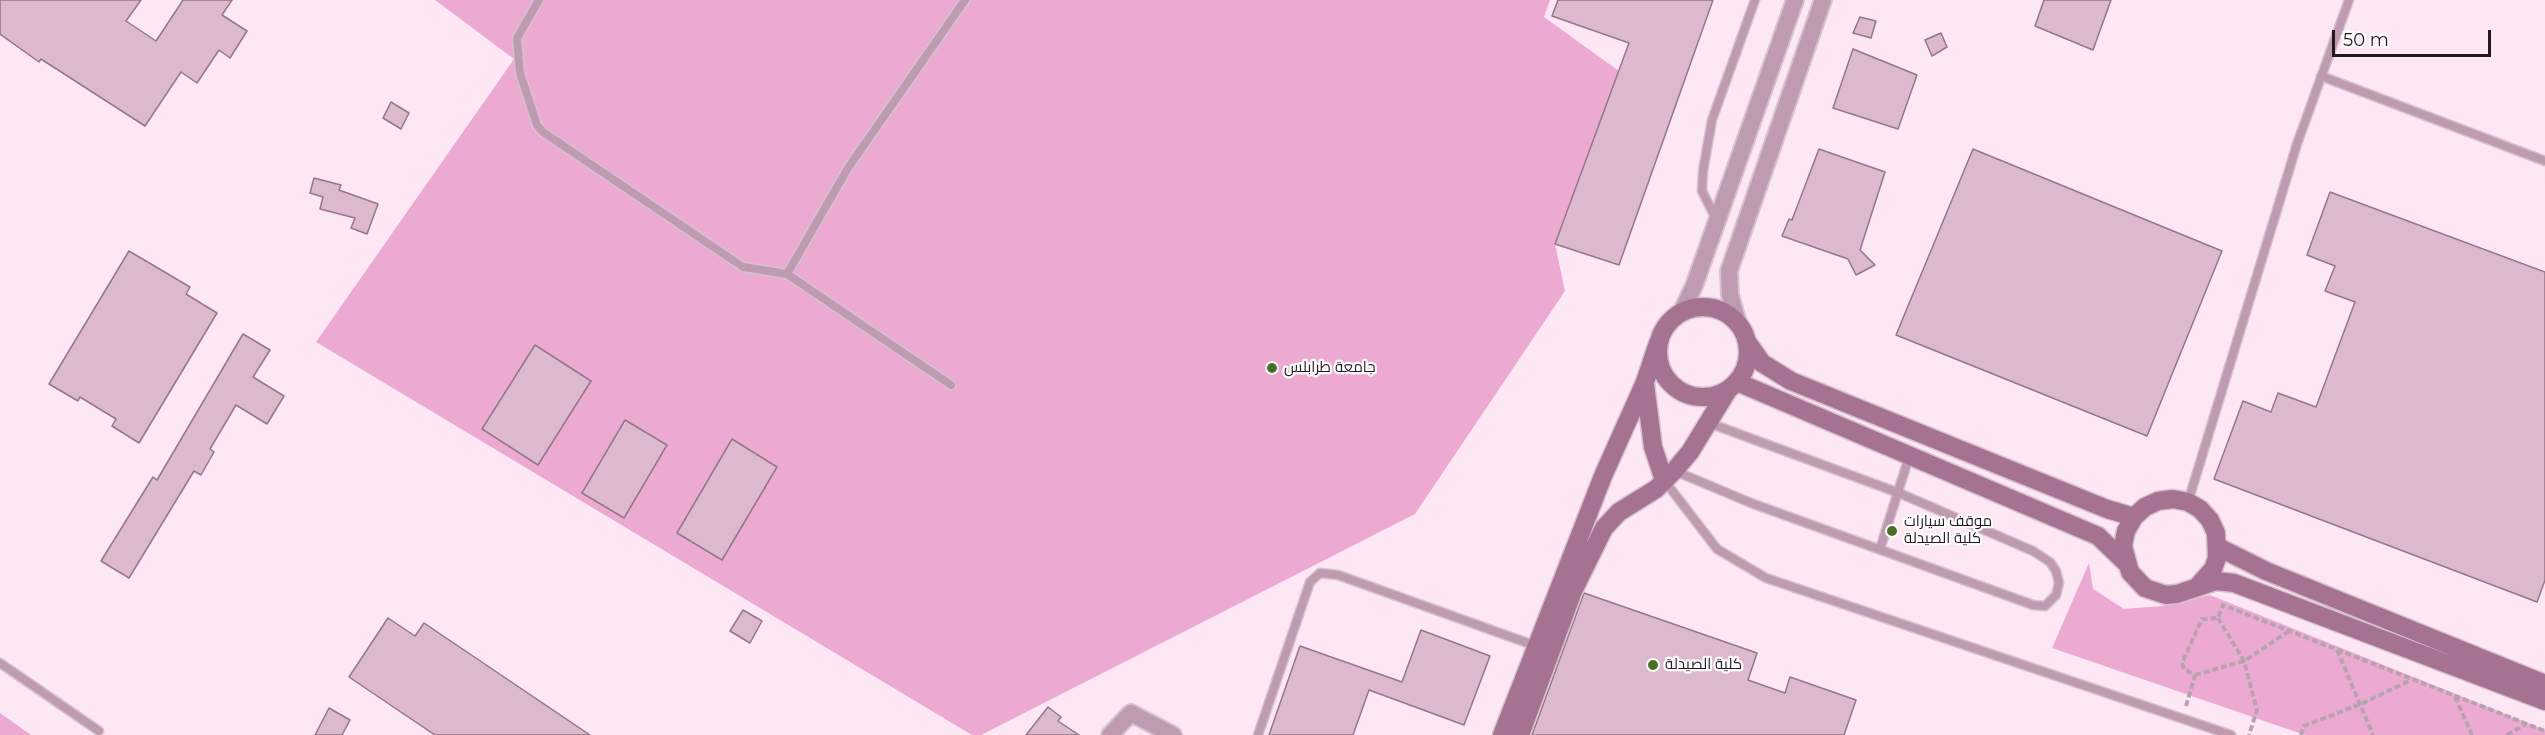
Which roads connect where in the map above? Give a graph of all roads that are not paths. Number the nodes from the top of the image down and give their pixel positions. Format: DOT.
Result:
graph roads {
  1 [pos="539,0"];
  2 [pos="965,0"];
  3 [pos="1755,0"];
  4 [pos="1795,0"];
  5 [pos="1823,0"];
  6 [pos="2349,0"];
  7 [pos="2321,76"];
  8 [pos="2545,161"];
  9 [pos="1717,221"];
  10 [pos="787,274"];
  11 [pos="1682,311"];
  12 [pos="1738,323"];
  13 [pos="1658,343"];
  14 [pos="1748,343"];
  15 [pos="1645,382"];
  16 [pos="951,385"];
  17 [pos="1733,386"];
  18 [pos="1709,423"];
  19 [pos="1909,457"];
  20 [pos="1669,475"];
  21 [pos="1899,494"];
  22 [pos="2188,502"];
  23 [pos="2134,517"];
  24 [pos="2218,547"];
  25 [pos="1880,549"];
  26 [pos="2125,562"];
  27 [pos="2198,586"];
  28 [pos="1536,646"];
  29 [pos="0,663"];
  30 [pos="2545,684"];
  31 [pos="2545,701"];
  32 [pos="99,730"];
  33 [pos="1110,735"];
  34 [pos="1173,735"];
  35 [pos="1258,735"];
  36 [pos="1502,735"];
  37 [pos="1520,735"];
  38 [pos="2231,735"];
  1 -- 10 [label="lane"];
  2 -- 10 [label="lane"];
  3 -- 9 [label="lane"];
  4 -- 9 [label="street"];
  5 -- 12 [label="street"];
  6 -- 7 [label="lane"];
  7 -- 8 [label="lane"];
  7 -- 22 [label="lane"];
  9 -- 11 [label="street"];
  10 -- 16 [label="lane"];
  11 -- 12 [label="street"];
  11 -- 13 [label="street"];
  12 -- 14 [label="street"];
  13 -- 15 [label="street"];
  13 -- 17 [label="street"];
  14 -- 17 [label="street"];
  14 -- 23 [label="street"];
  15 -- 20 [label="street"];
  15 -- 28 [label="street"];
  17 -- 18 [label="street"];
  17 -- 19 [label="street"];
  18 -- 20 [label="street"];
  18 -- 21 [label="lane"];
  19 -- 21 [label="lane"];
  19 -- 26 [label="street"];
  20 -- 25 [label="lane"];
  20 -- 37 [label="street"];
  20 -- 38 [label="lane"];
  21 -- 25 [label="lane"];
  21 -- 25 [label="lane"];
  22 -- 23 [label="street"];
  22 -- 24 [label="street"];
  23 -- 26 [label="street"];
  24 -- 27 [label="street"];
  24 -- 30 [label="street"];
  26 -- 27 [label="street"];
  27 -- 31 [label="street"];
  28 -- 35 [label="lane"];
  28 -- 36 [label="street"];
  29 -- 32 [label="lane"];
  33 -- 34 [label="street"];
}
